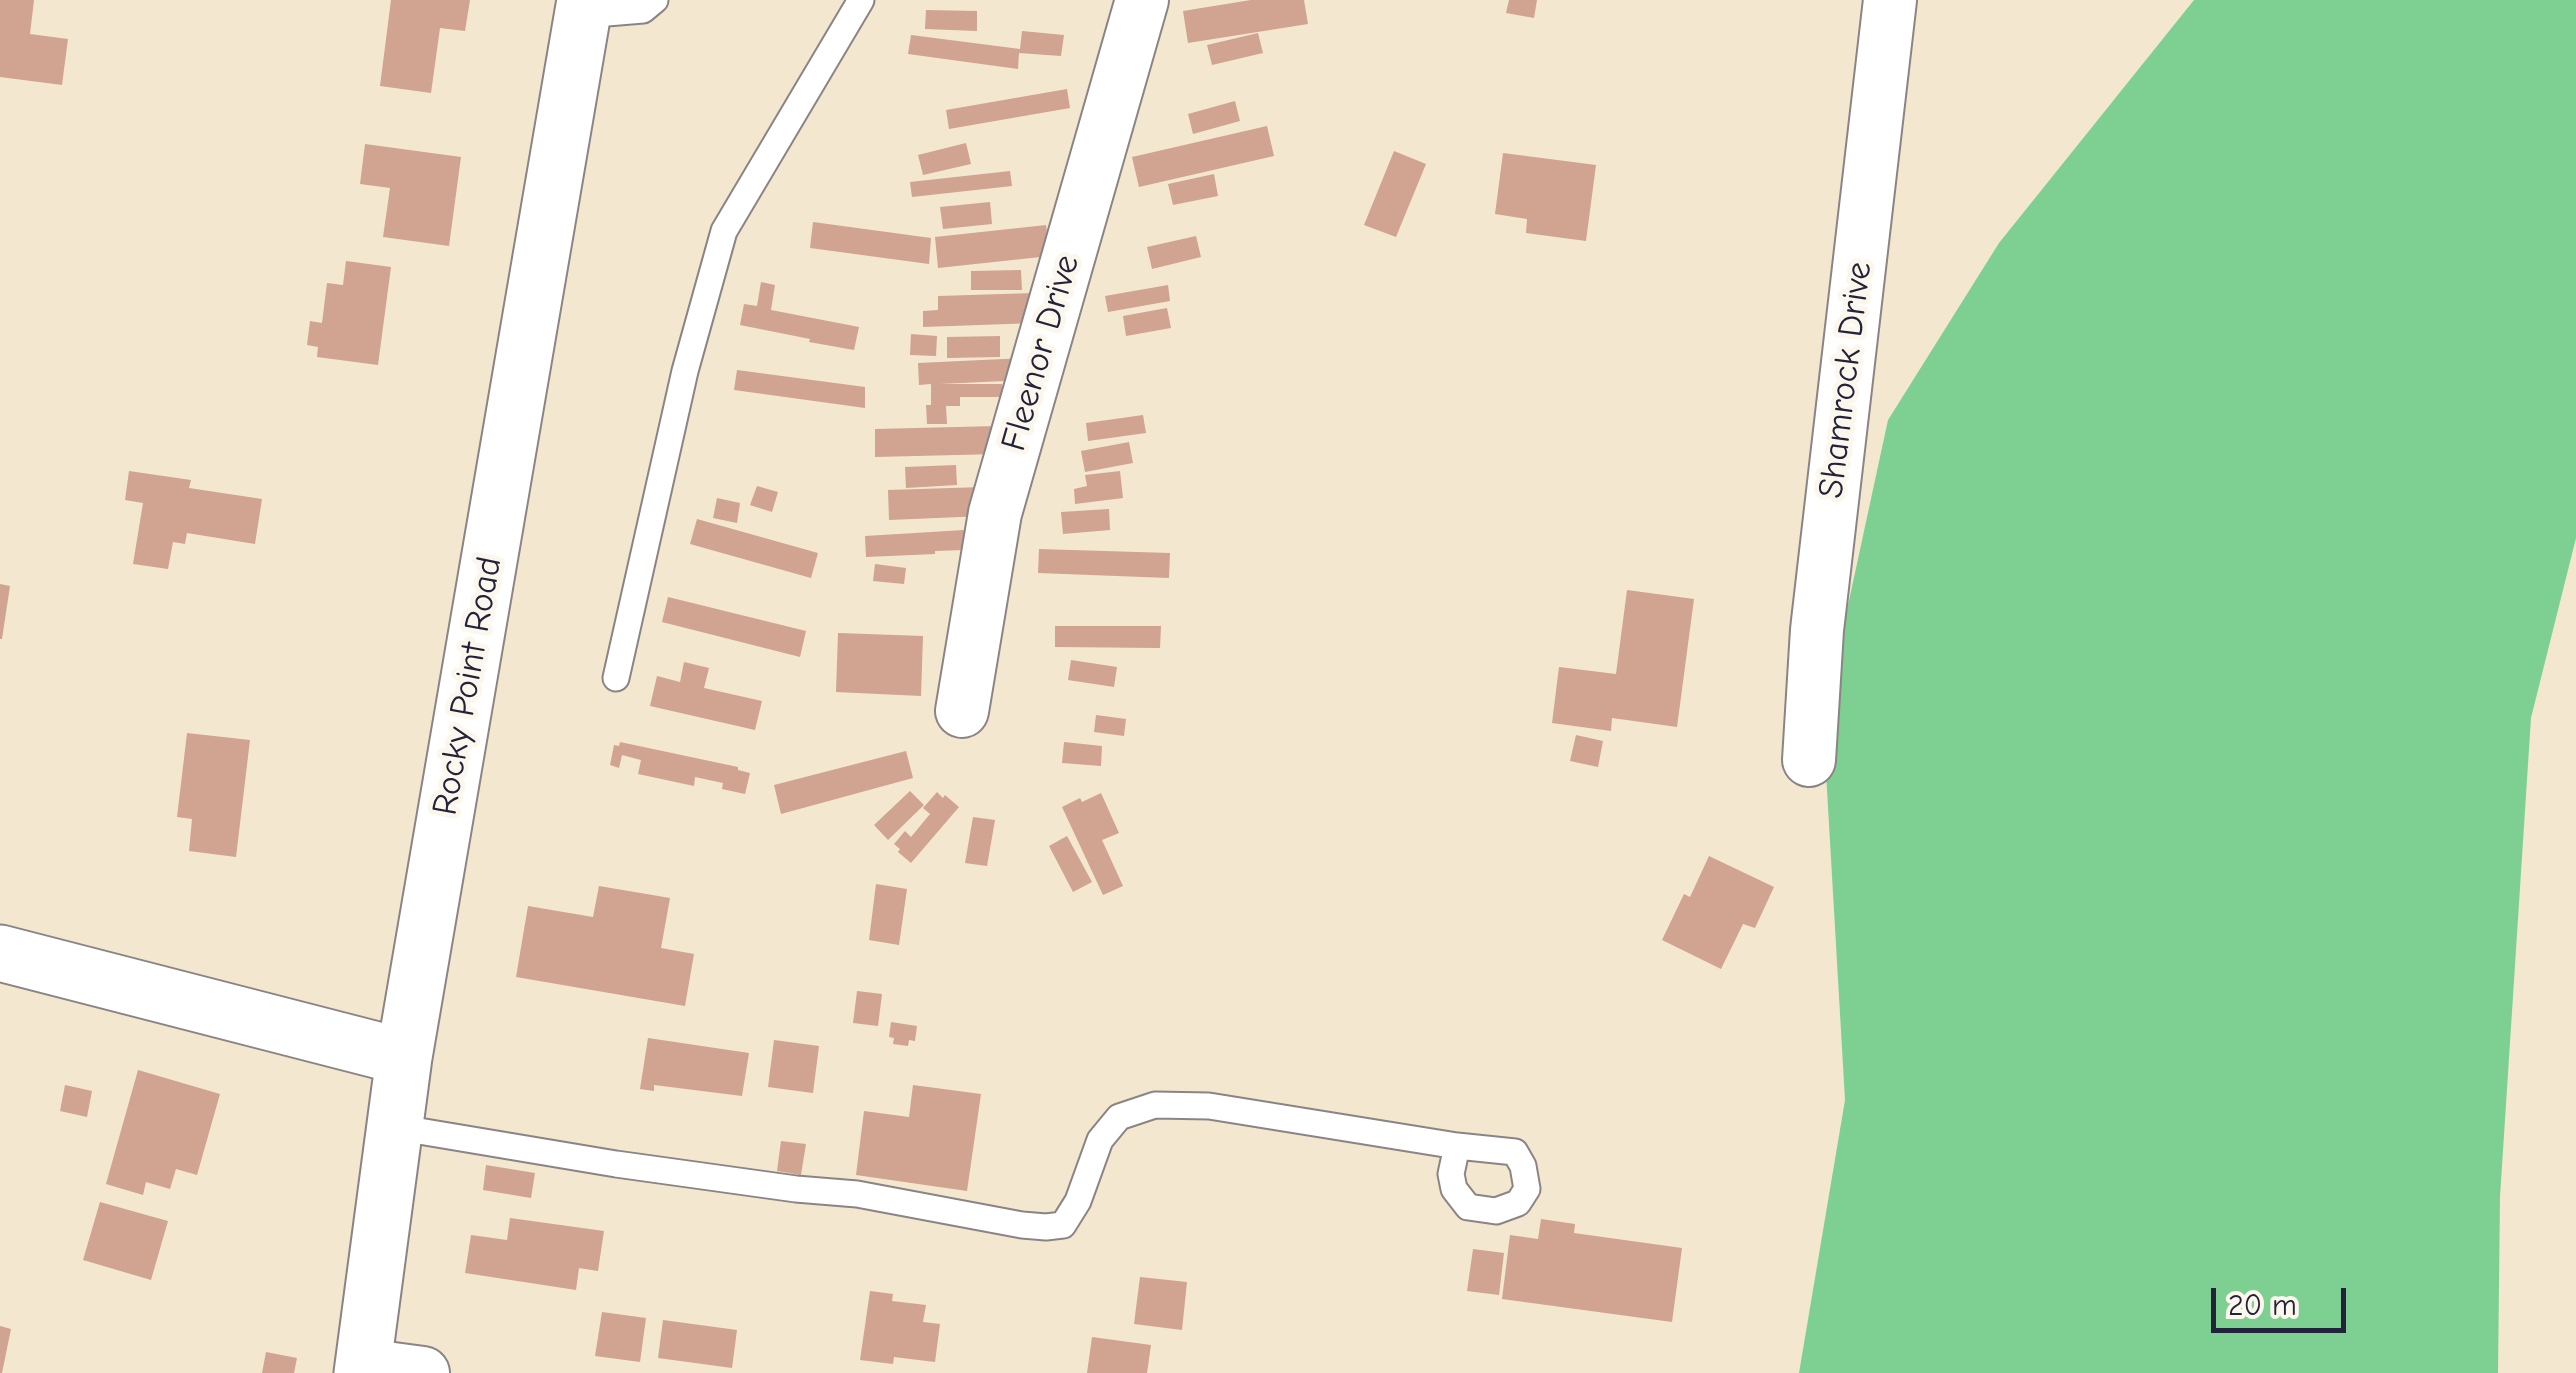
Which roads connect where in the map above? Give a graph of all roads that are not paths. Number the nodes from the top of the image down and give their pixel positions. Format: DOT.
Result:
graph roads {
  1 [pos="655,0"];
  2 [pos="861,0"];
  3 [pos="1142,0"];
  4 [pos="1890,0"];
  5 [pos="584,7"];
  6 [pos="616,678"];
  7 [pos="962,711"];
  8 [pos="1808,760"];
  9 [pos="0,953"];
  10 [pos="404,1056"];
  11 [pos="395,1128"];
  12 [pos="1457,1146"];
  13 [pos="363,1369"];
  14 [pos="423,1373"];
  1 -- 5 [label="lane"];
  2 -- 6 [label="lane"];
  3 -- 7 [label="street, Fleenor Drive"];
  4 -- 8 [label="street, Shamrock Drive"];
  5 -- 10 [label="street, Rocky Point Road"];
  9 -- 10 [label="street"];
  10 -- 11 [label="street, Rocky Point Road"];
  11 -- 12 [label="lane"];
  11 -- 13 [label="street, Rocky Point Road"];
  13 -- 14 [label="street"];
}
